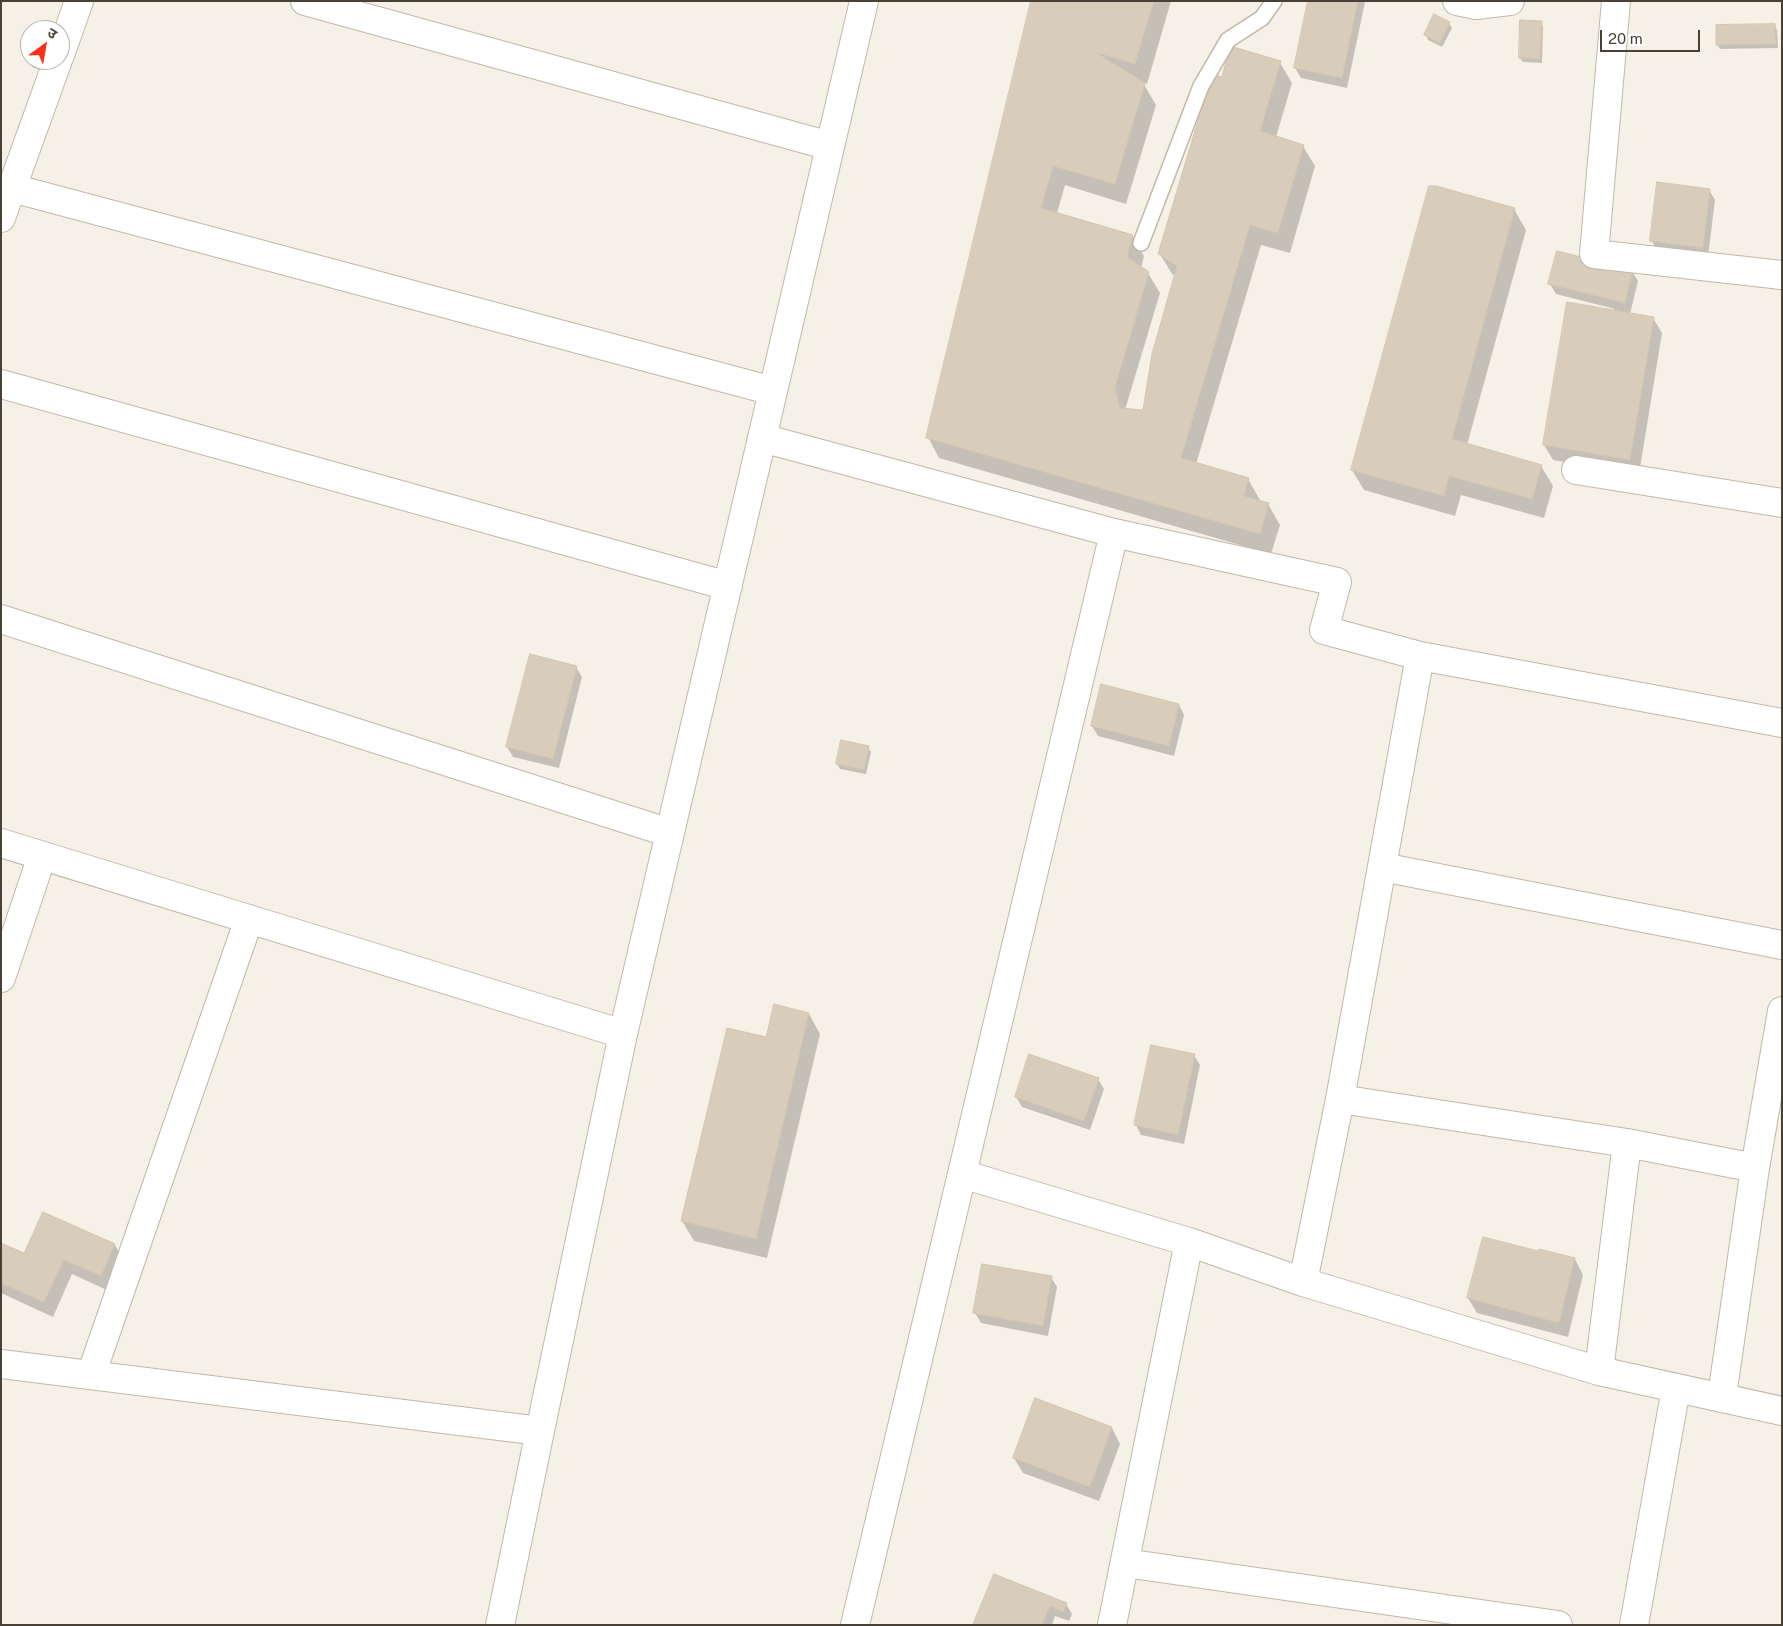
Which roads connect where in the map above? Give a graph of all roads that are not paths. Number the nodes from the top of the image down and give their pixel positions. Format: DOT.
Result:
graph roads {
  1 [pos="79,1"];
  2 [pos="305,1"];
  3 [pos="864,1"];
  4 [pos="1274,1"];
  5 [pos="1457,1"];
  6 [pos="1510,1"];
  7 [pos="1616,1"];
  8 [pos="70,27"];
  9 [pos="54,70"];
  10 [pos="830,146"];
  11 [pos="12,188"];
  12 [pos="1,218"];
  13 [pos="1141,243"];
  14 [pos="1782,276"];
  15 [pos="1,384"];
  16 [pos="773,391"];
  17 [pos="762,438"];
  18 [pos="1576,470"];
  19 [pos="1782,503"];
  20 [pos="1114,533"];
  21 [pos="728,586"];
  22 [pos="1,619"];
  23 [pos="1420,656"];
  24 [pos="1782,723"];
  25 [pos="670,833"];
  26 [pos="1,843"];
  27 [pos="42,856"];
  28 [pos="1382,867"];
  29 [pos="249,919"];
  30 [pos="1782,945"];
  31 [pos="1,978"];
  32 [pos="1782,1011"];
  33 [pos="623,1034"];
  34 [pos="1340,1099"];
  35 [pos="1627,1143"];
  36 [pos="1755,1168"];
  37 [pos="962,1174"];
  38 [pos="1189,1242"];
  39 [pos="1303,1282"];
  40 [pos="1,1364"];
  41 [pos="1599,1371"];
  42 [pos="92,1375"];
  43 [pos="1676,1388"];
  44 [pos="1722,1396"];
  45 [pos="1782,1411"];
  46 [pos="540,1431"];
  47 [pos="1125,1562"];
  48 [pos="500,1625"];
  49 [pos="855,1625"];
  50 [pos="1112,1625"];
  51 [pos="1558,1625"];
  52 [pos="1634,1625"];
  1 -- 8 [label="street"];
  2 -- 10 [label="street"];
  3 -- 10 [label="street"];
  4 -- 13 [label="lane"];
  5 -- 6 [label="street"];
  7 -- 14 [label="street"];
  9 -- 11 [label="street"];
  10 -- 16 [label="street"];
  11 -- 12 [label="street"];
  11 -- 16 [label="street"];
  15 -- 21 [label="street"];
  16 -- 17 [label="street"];
  17 -- 20 [label="street"];
  17 -- 21 [label="street"];
  18 -- 19 [label="street"];
  20 -- 23 [label="street"];
  20 -- 37 [label="street"];
  21 -- 25 [label="street"];
  22 -- 25 [label="street"];
  23 -- 24 [label="street"];
  23 -- 28 [label="street"];
  25 -- 33 [label="street"];
  26 -- 27 [label="street"];
  27 -- 29 [label="street"];
  27 -- 31 [label="street"];
  28 -- 30 [label="street"];
  28 -- 34 [label="street"];
  29 -- 33 [label="street"];
  29 -- 42 [label="street"];
  32 -- 36 [label="street"];
  33 -- 46 [label="street"];
  34 -- 35 [label="street"];
  34 -- 39 [label="street"];
  35 -- 36 [label="street"];
  35 -- 41 [label="street"];
  36 -- 44 [label="street"];
  37 -- 38 [label="street"];
  37 -- 49 [label="street"];
  38 -- 39 [label="street"];
  38 -- 47 [label="street"];
  39 -- 41 [label="street"];
  40 -- 42 [label="street"];
  41 -- 43 [label="street"];
  42 -- 46 [label="street"];
  43 -- 44 [label="street"];
  43 -- 52 [label="street"];
  44 -- 45 [label="street"];
  46 -- 48 [label="street"];
  47 -- 50 [label="street"];
  47 -- 51 [label="street"];
}
